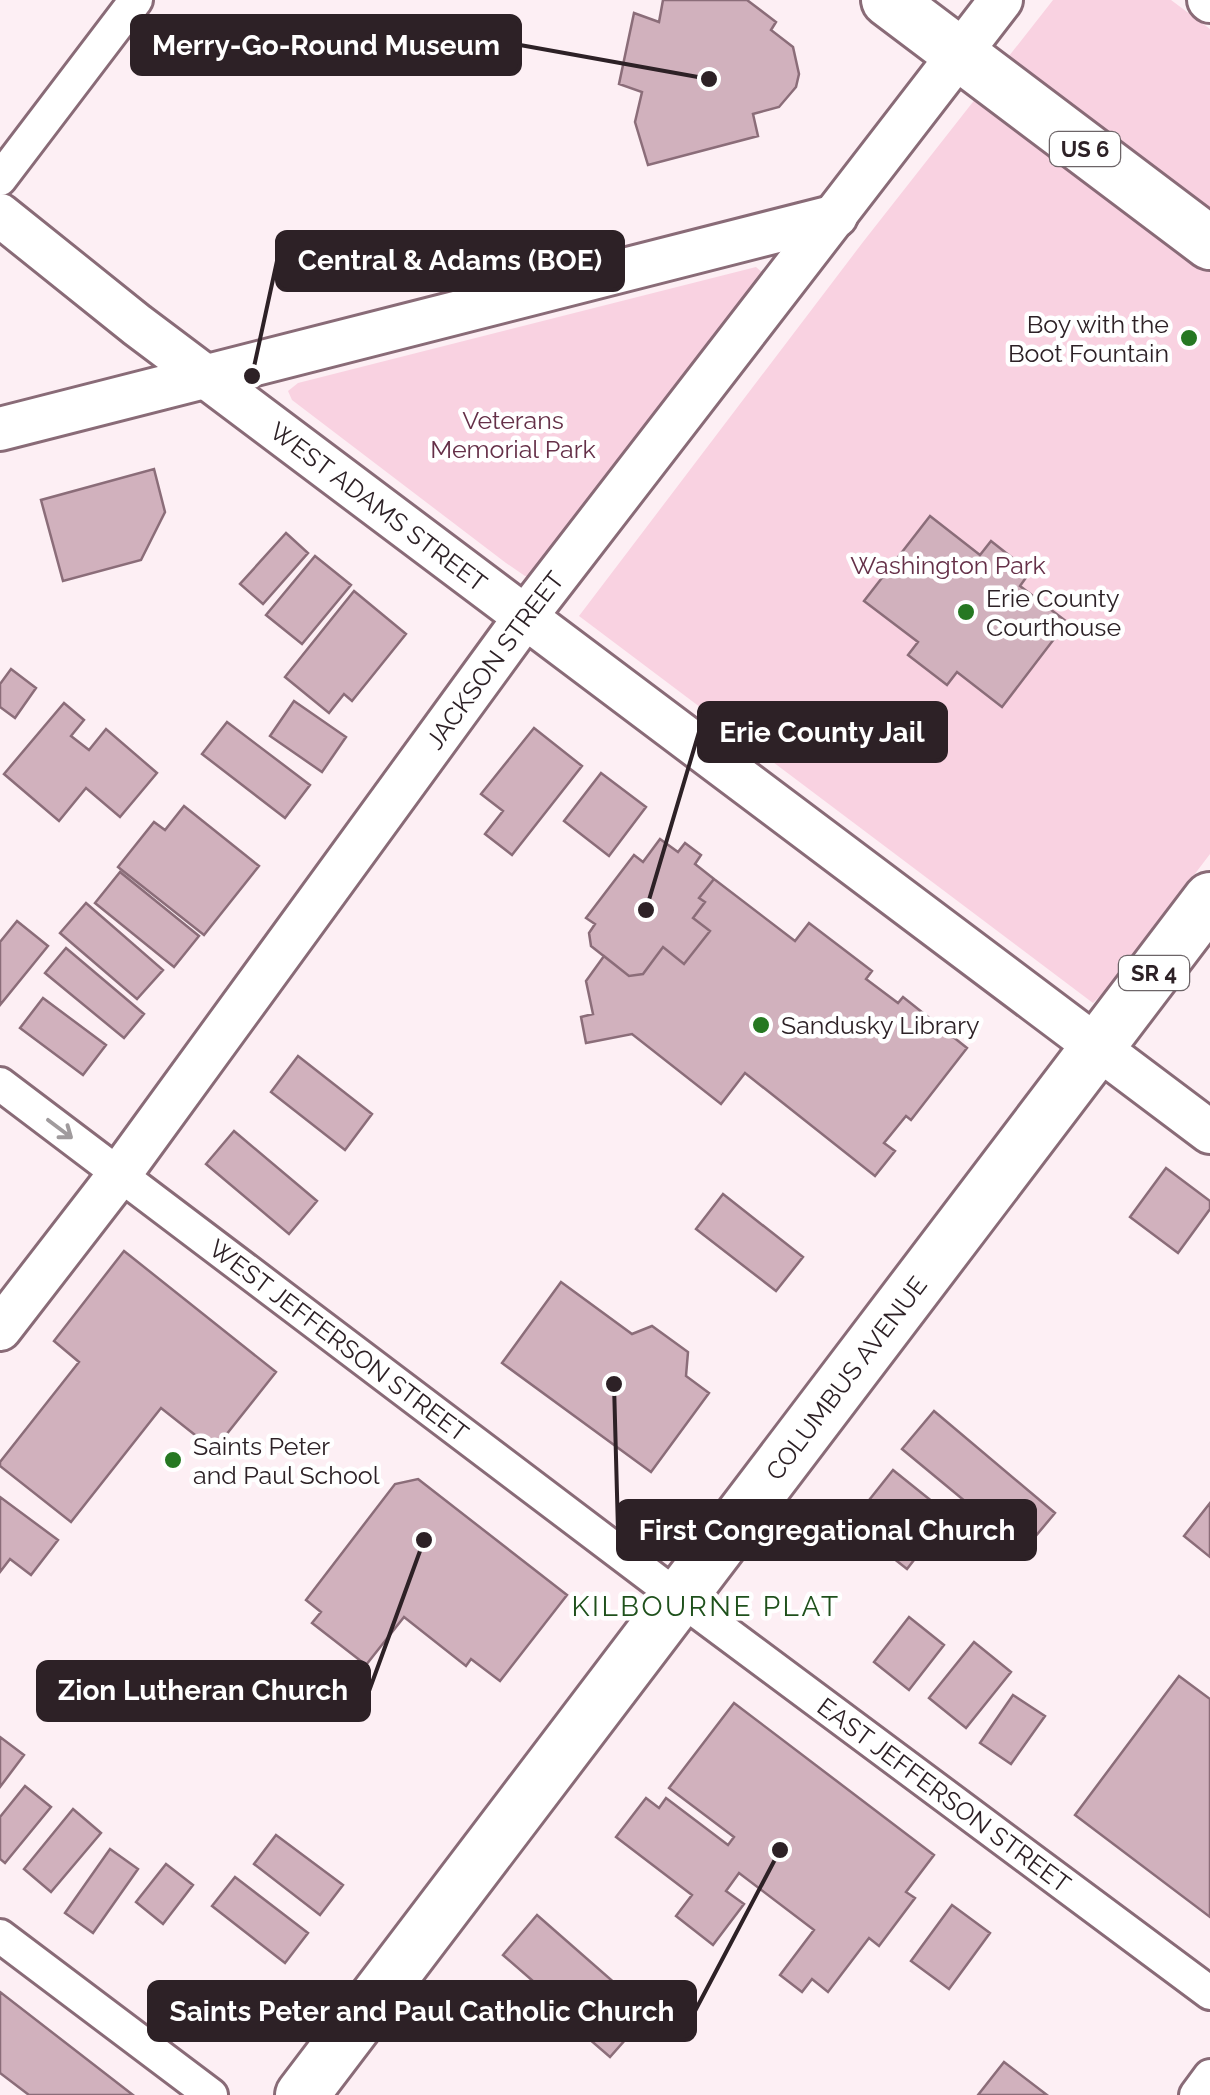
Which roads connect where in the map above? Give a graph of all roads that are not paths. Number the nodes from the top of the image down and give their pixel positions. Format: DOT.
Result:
graph roads {
  1 [pos="136,0"];
  2 [pos="888,0"];
  3 [pos="1001,0"];
  4 [pos="960,54"];
  5 [pos="0,179"];
  6 [pos="0,215"];
  7 [pos="836,216"];
  8 [pos="1210,243"];
  9 [pos="209,378"];
  10 [pos="0,429"];
  11 [pos="526,616"];
  12 [pos="1210,899"];
  13 [pos="1097,1047"];
  14 [pos="0,1084"];
  15 [pos="1210,1132"];
  16 [pos="119,1174"];
  17 [pos="0,1329"];
  18 [pos="678,1597"];
  19 [pos="0,1936"];
  20 [pos="1210,1992"];
  21 [pos="1210,2076"];
  22 [pos="211,2095"];
  23 [pos="302,2095"];
  24 [pos="1196,2095"];
  1 -- 5 [label="street"];
  2 -- 4 [label="main road, US 6"];
  3 -- 4 [label="street, JACKSON STREET"];
  4 -- 7 [label="street, JACKSON STREET"];
  4 -- 8 [label="main road, US 6"];
  6 -- 9 [label="street, WEST ADAMS STREET"];
  7 -- 9 [label="street"];
  7 -- 11 [label="street, JACKSON STREET"];
  9 -- 10 [label="street"];
  9 -- 11 [label="street, WEST ADAMS STREET"];
  11 -- 13 [label="street, WEST ADAMS STREET"];
  11 -- 16 [label="street, JACKSON STREET"];
  12 -- 13 [label="main road, COLUMBUS AVENUE / SR 4"];
  13 -- 15 [label="street, WEST ADAMS STREET"];
  13 -- 18 [label="main road, COLUMBUS AVENUE / SR 4"];
  14 -- 16 [label="street, WEST JEFFERSON STREET, one-way"];
  16 -- 17 [label="street, JACKSON STREET"];
  16 -- 18 [label="street, WEST JEFFERSON STREET"];
  18 -- 20 [label="street, EAST JEFFERSON STREET"];
  18 -- 23 [label="main road, COLUMBUS AVENUE / SR 4"];
  19 -- 22 [label="street"];
  21 -- 24 [label="street"];
}
